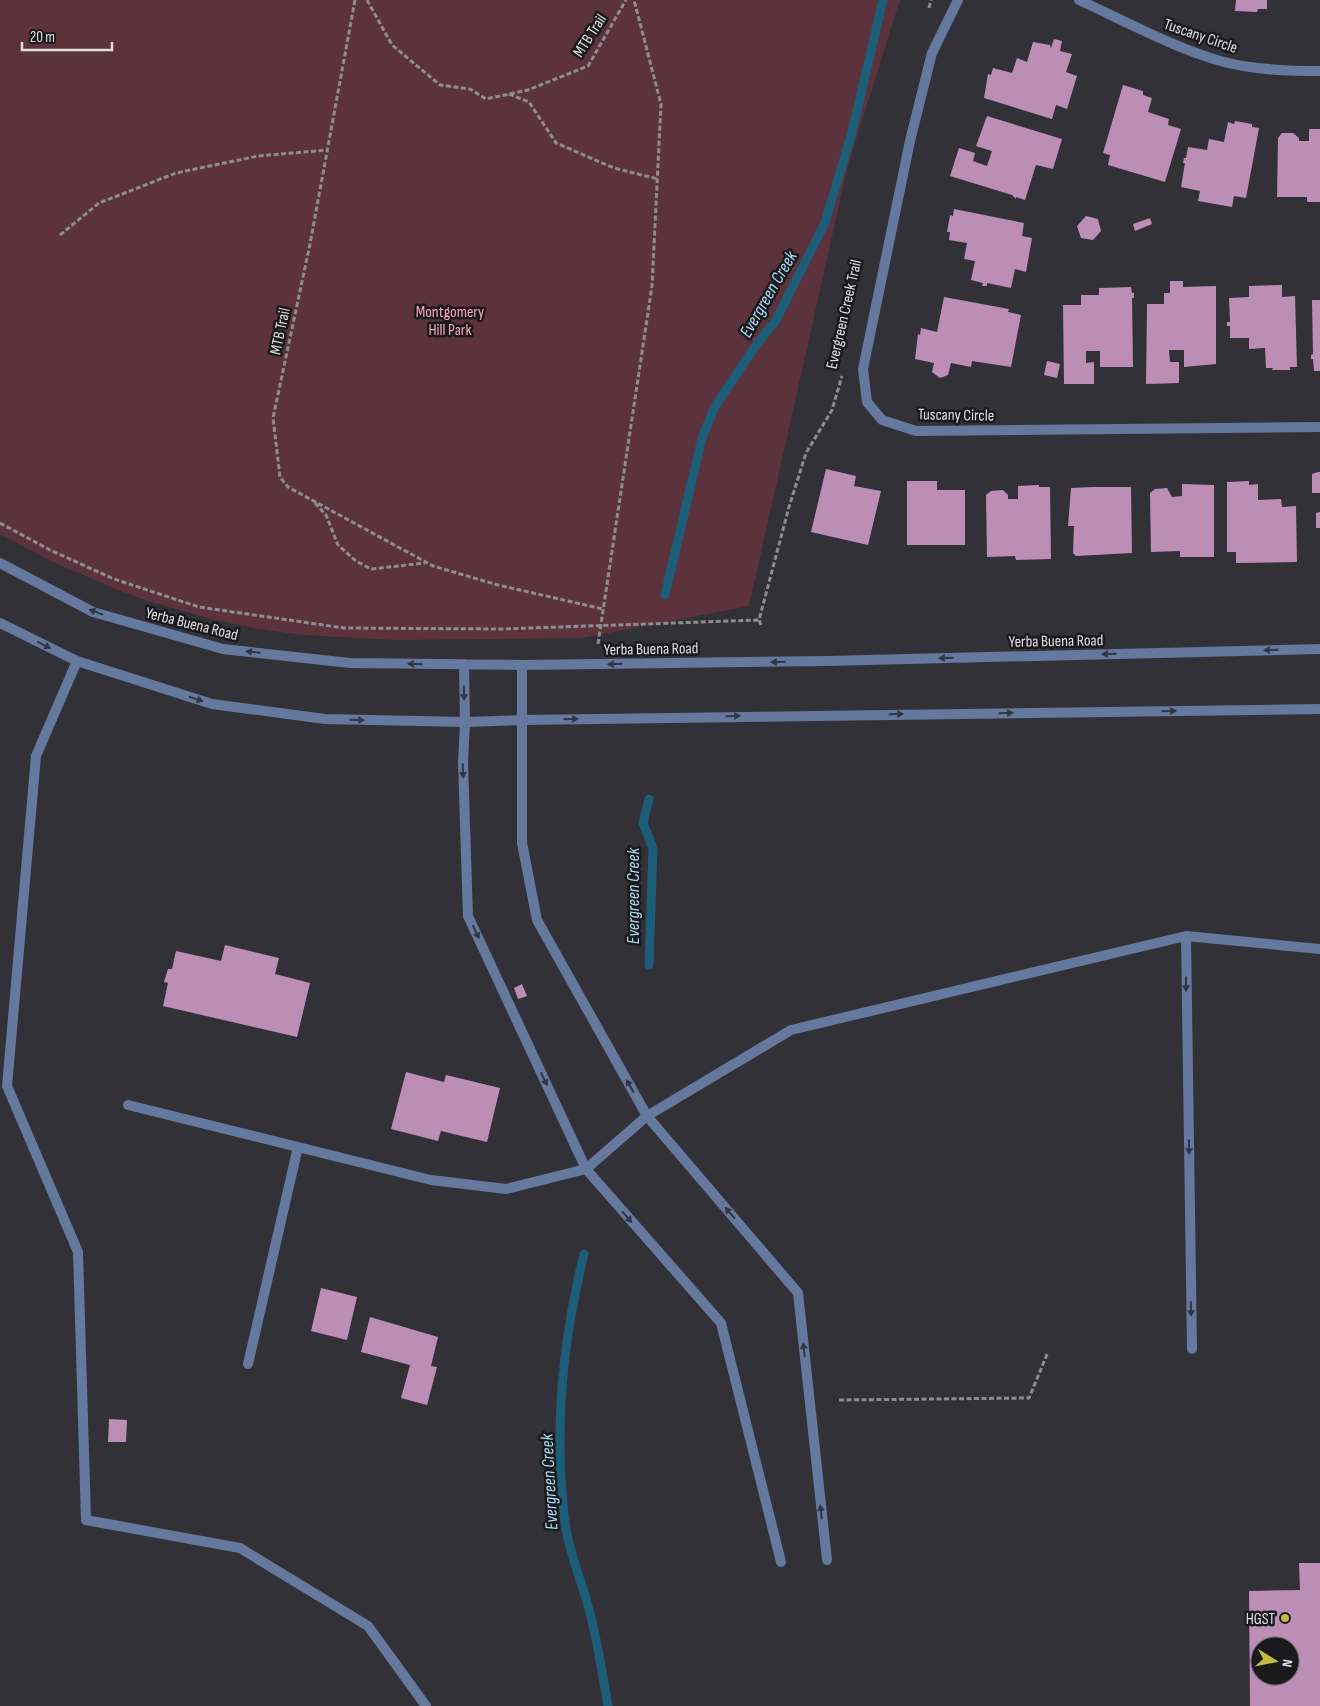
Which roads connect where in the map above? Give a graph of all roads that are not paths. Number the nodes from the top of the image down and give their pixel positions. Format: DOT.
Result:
graph roads {
  1 [pos="958,0"];
  2 [pos="1079,0"];
  3 [pos="1320,71"];
  4 [pos="1320,427"];
  5 [pos="0,563"];
  6 [pos="0,622"];
  7 [pos="1320,649"];
  8 [pos="77,661"];
  9 [pos="464,664"];
  10 [pos="522,665"];
  11 [pos="1320,709"];
  12 [pos="522,720"];
  13 [pos="465,722"];
  14 [pos="1186,936"];
  15 [pos="1320,949"];
  16 [pos="128,1105"];
  17 [pos="647,1116"];
  18 [pos="298,1147"];
  19 [pos="586,1169"];
  20 [pos="1192,1349"];
  21 [pos="248,1364"];
  22 [pos="826,1560"];
  23 [pos="781,1562"];
  24 [pos="426,1706"];
  1 -- 4 [label="street, Tuscany Circle"];
  2 -- 3 [label="street, Tuscany Circle"];
  9 -- 5 [label="street, Yerba Buena Road, one-way"];
  6 -- 8 [label="street, one-way"];
  7 -- 10 [label="street, Yerba Buena Road, one-way"];
  8 -- 13 [label="street, one-way"];
  8 -- 24 [label="street"];
  9 -- 10 [label="street, Yerba Buena Road"];
  9 -- 13 [label="street, one-way"];
  10 -- 12 [label="street"];
  12 -- 11 [label="street, one-way"];
  12 -- 13 [label="street"];
  17 -- 12 [label="street, one-way"];
  13 -- 19 [label="street, one-way"];
  14 -- 15 [label="street"];
  14 -- 17 [label="street"];
  14 -- 20 [label="street, one-way"];
  16 -- 18 [label="street"];
  17 -- 19 [label="street"];
  22 -- 17 [label="street, one-way"];
  18 -- 19 [label="street"];
  18 -- 21 [label="street"];
  19 -- 23 [label="street, one-way"];
}
